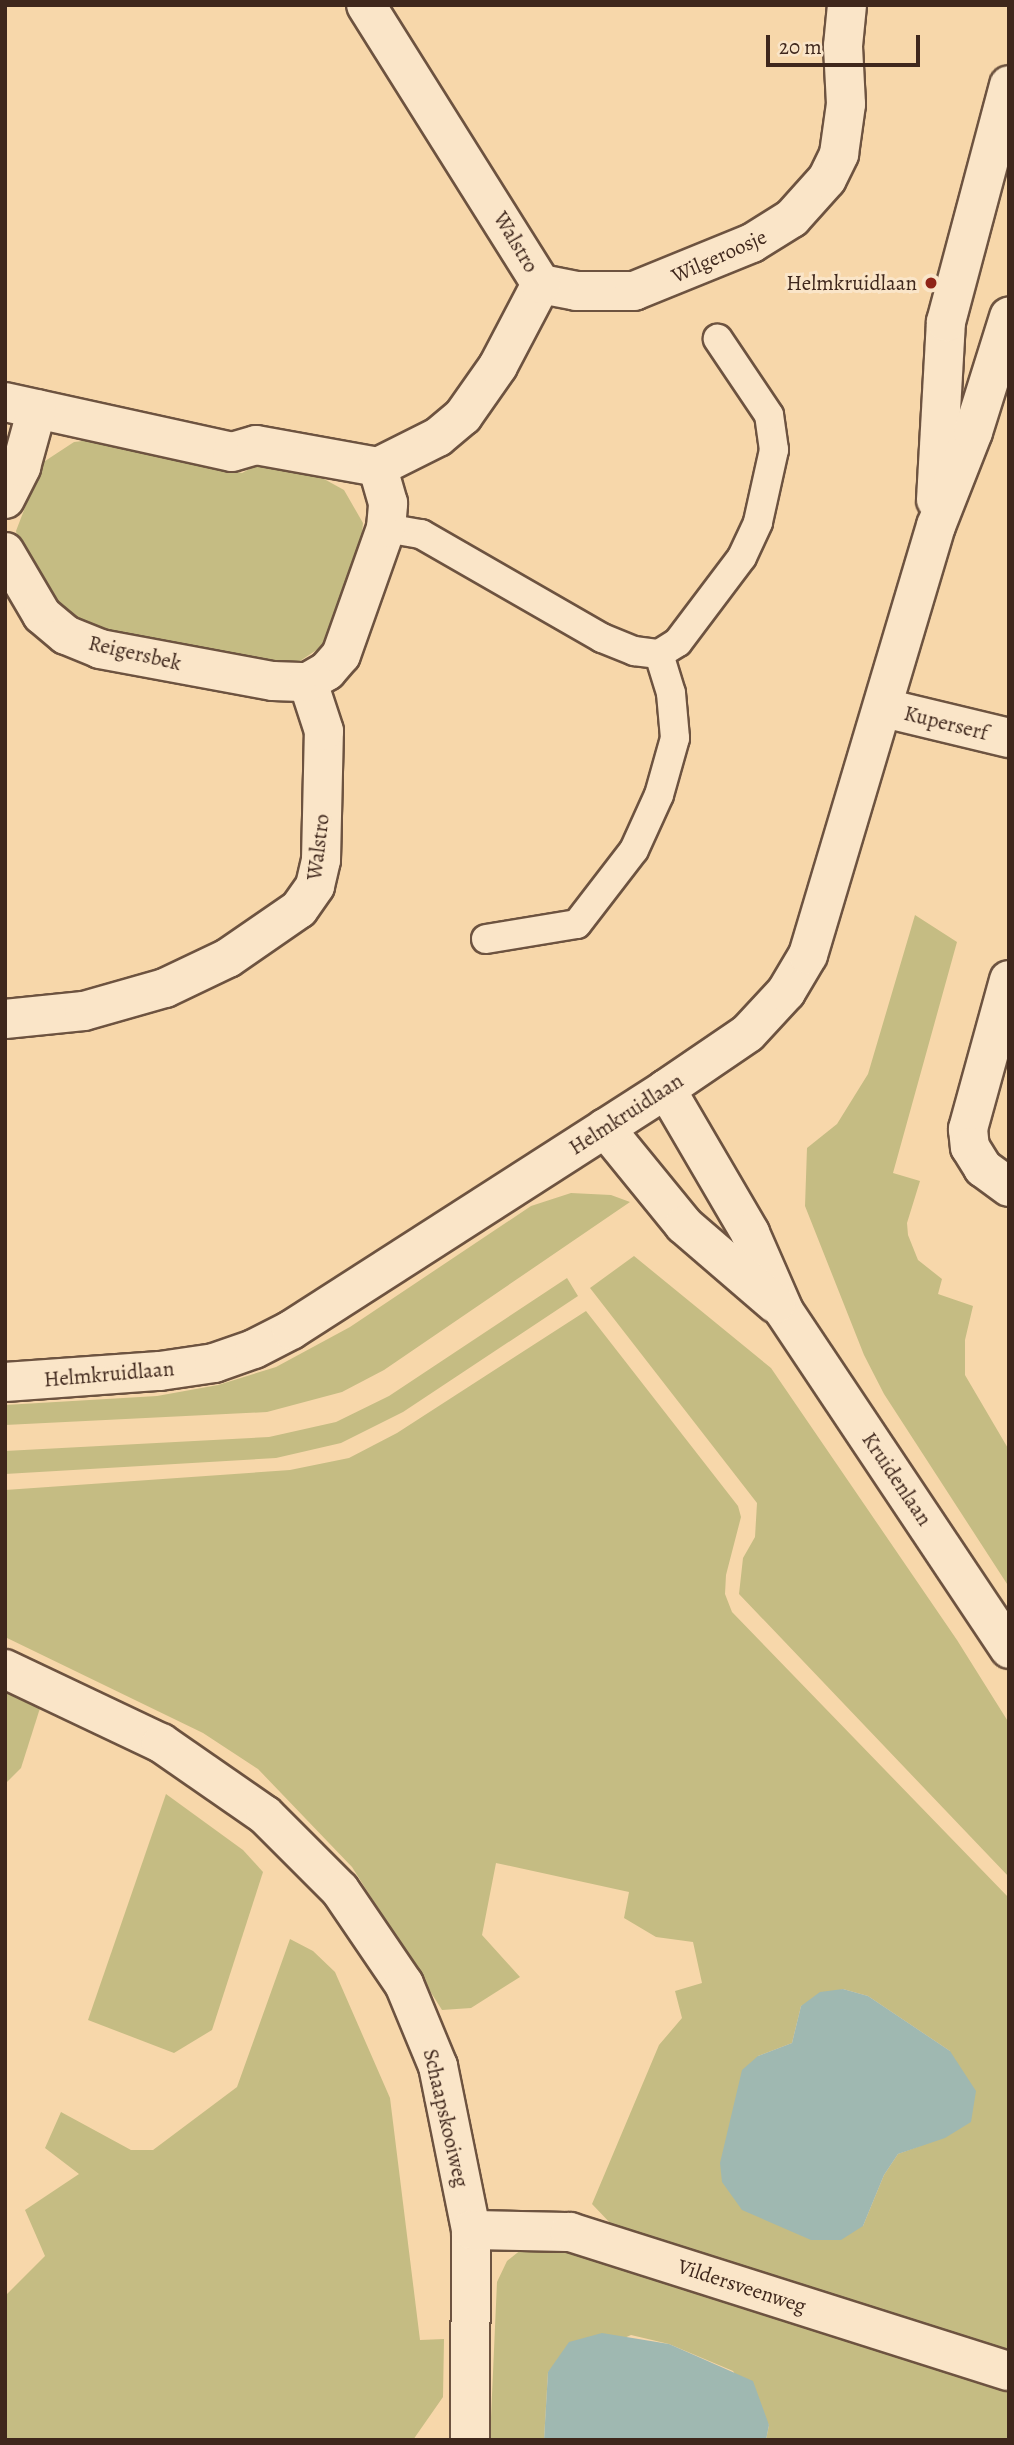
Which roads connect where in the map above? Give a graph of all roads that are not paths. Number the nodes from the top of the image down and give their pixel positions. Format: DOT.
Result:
graph roads {
  1 [pos="366,5"];
  2 [pos="847,5"];
  3 [pos="1009,85"];
  4 [pos="541,284"];
  5 [pos="1009,317"];
  6 [pos="718,339"];
  7 [pos="21,406"];
  8 [pos="379,467"];
  9 [pos="5,499"];
  10 [pos="936,526"];
  11 [pos="386,528"];
  12 [pos="5,552"];
  13 [pos="659,654"];
  14 [pos="308,682"];
  15 [pos="884,708"];
  16 [pos="1009,738"];
  17 [pos="486,939"];
  18 [pos="1009,980"];
  19 [pos="5,1019"];
  20 [pos="666,1088"];
  21 [pos="605,1128"];
  22 [pos="1009,1187"];
  23 [pos="784,1311"];
  24 [pos="5,1382"];
  25 [pos="1009,1649"];
  26 [pos="5,1669"];
  27 [pos="471,2230"];
  28 [pos="1009,2371"];
  29 [pos="470,2440"];
  1 -- 4 [label="street, Walstro"];
  2 -- 4 [label="street, Wilgeroosje"];
  3 -- 10 [label="street, Helmkruidlaan"];
  4 -- 8 [label="street, Walstro"];
  5 -- 10 [label="street, Helmkruidlaan"];
  6 -- 13 [label="lane"];
  7 -- 8 [label="street"];
  7 -- 9 [label="street"];
  8 -- 11 [label="street"];
  10 -- 15 [label="street, Helmkruidlaan"];
  11 -- 13 [label="lane"];
  11 -- 14 [label="street"];
  12 -- 14 [label="street, Reigersbek"];
  13 -- 17 [label="lane"];
  14 -- 19 [label="street, Walstro"];
  15 -- 16 [label="street, Kuperserf"];
  15 -- 20 [label="street, Helmkruidlaan"];
  18 -- 22 [label="street"];
  20 -- 21 [label="street, Helmkruidlaan"];
  20 -- 23 [label="street, Kruidenlaan"];
  21 -- 23 [label="street, Kruidenlaan"];
  21 -- 24 [label="street, Helmkruidlaan"];
  23 -- 25 [label="street, Kruidenlaan"];
  26 -- 27 [label="street, Schaapskooiweg"];
  27 -- 28 [label="street, Vildersveenweg"];
  27 -- 29 [label="street, Schaapskooiweg"];
}
